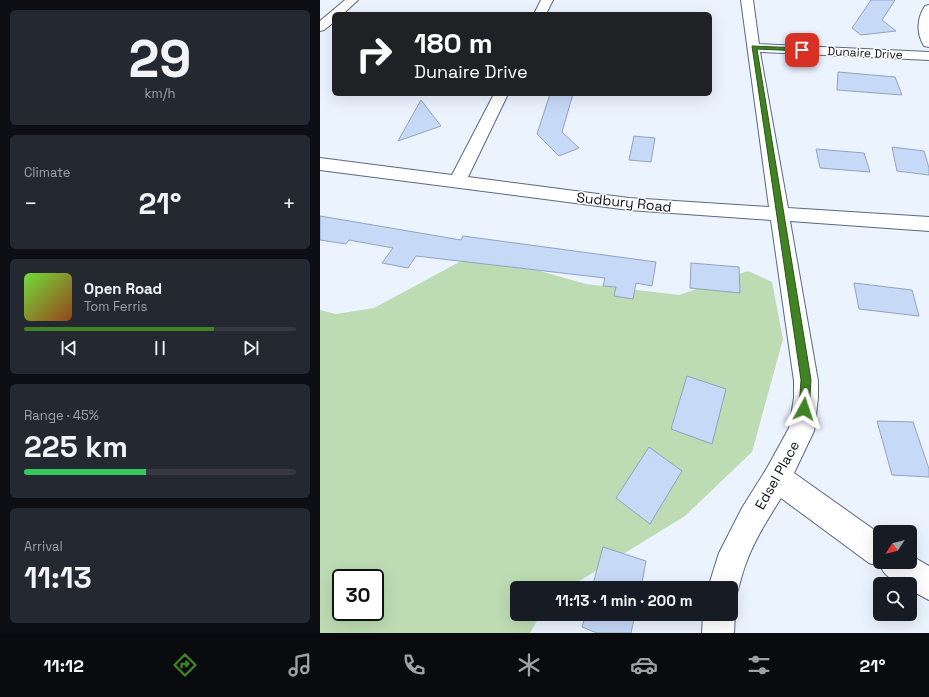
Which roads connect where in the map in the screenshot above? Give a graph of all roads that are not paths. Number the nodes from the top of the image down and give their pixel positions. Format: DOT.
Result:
graph roads {
  1 [pos="352,0"];
  2 [pos="547,0"];
  3 [pos="747,0"];
  4 [pos="929,8"];
  5 [pos="338,12"];
  6 [pos="541,12"];
  7 [pos="332,17"];
  8 [pos="320,27"];
  9 [pos="929,43"];
  10 [pos="754,48"];
  11 [pos="929,56"];
  12 [pos="500,96"];
  13 [pos="320,164"];
  14 [pos="457,182"];
  15 [pos="781,214"];
  16 [pos="929,224"];
  17 [pos="777,478"];
  18 [pos="873,547"];
  19 [pos="905,569"];
  20 [pos="726,581"];
  21 [pos="929,584"];
  22 [pos="719,621"];
  23 [pos="718,633"];
  1 -- 5 [label="street"];
  2 -- 6 [label="street"];
  3 -- 10 [label="street, Edsel Place"];
  4 -- 9 [label="street"];
  7 -- 8 [label="street"];
  10 -- 11 [label="street, Dunaire Drive"];
  10 -- 15 [label="street, Edsel Place"];
  12 -- 14 [label="street"];
  13 -- 14 [label="street, Sudbury Road"];
  14 -- 15 [label="street, Sudbury Road"];
  15 -- 16 [label="street, Sudbury Road"];
  15 -- 17 [label="street, Edsel Place"];
  17 -- 18 [label="street"];
  17 -- 20 [label="street, Edsel Place"];
  19 -- 21 [label="street"];
  22 -- 23 [label="street"];
}
